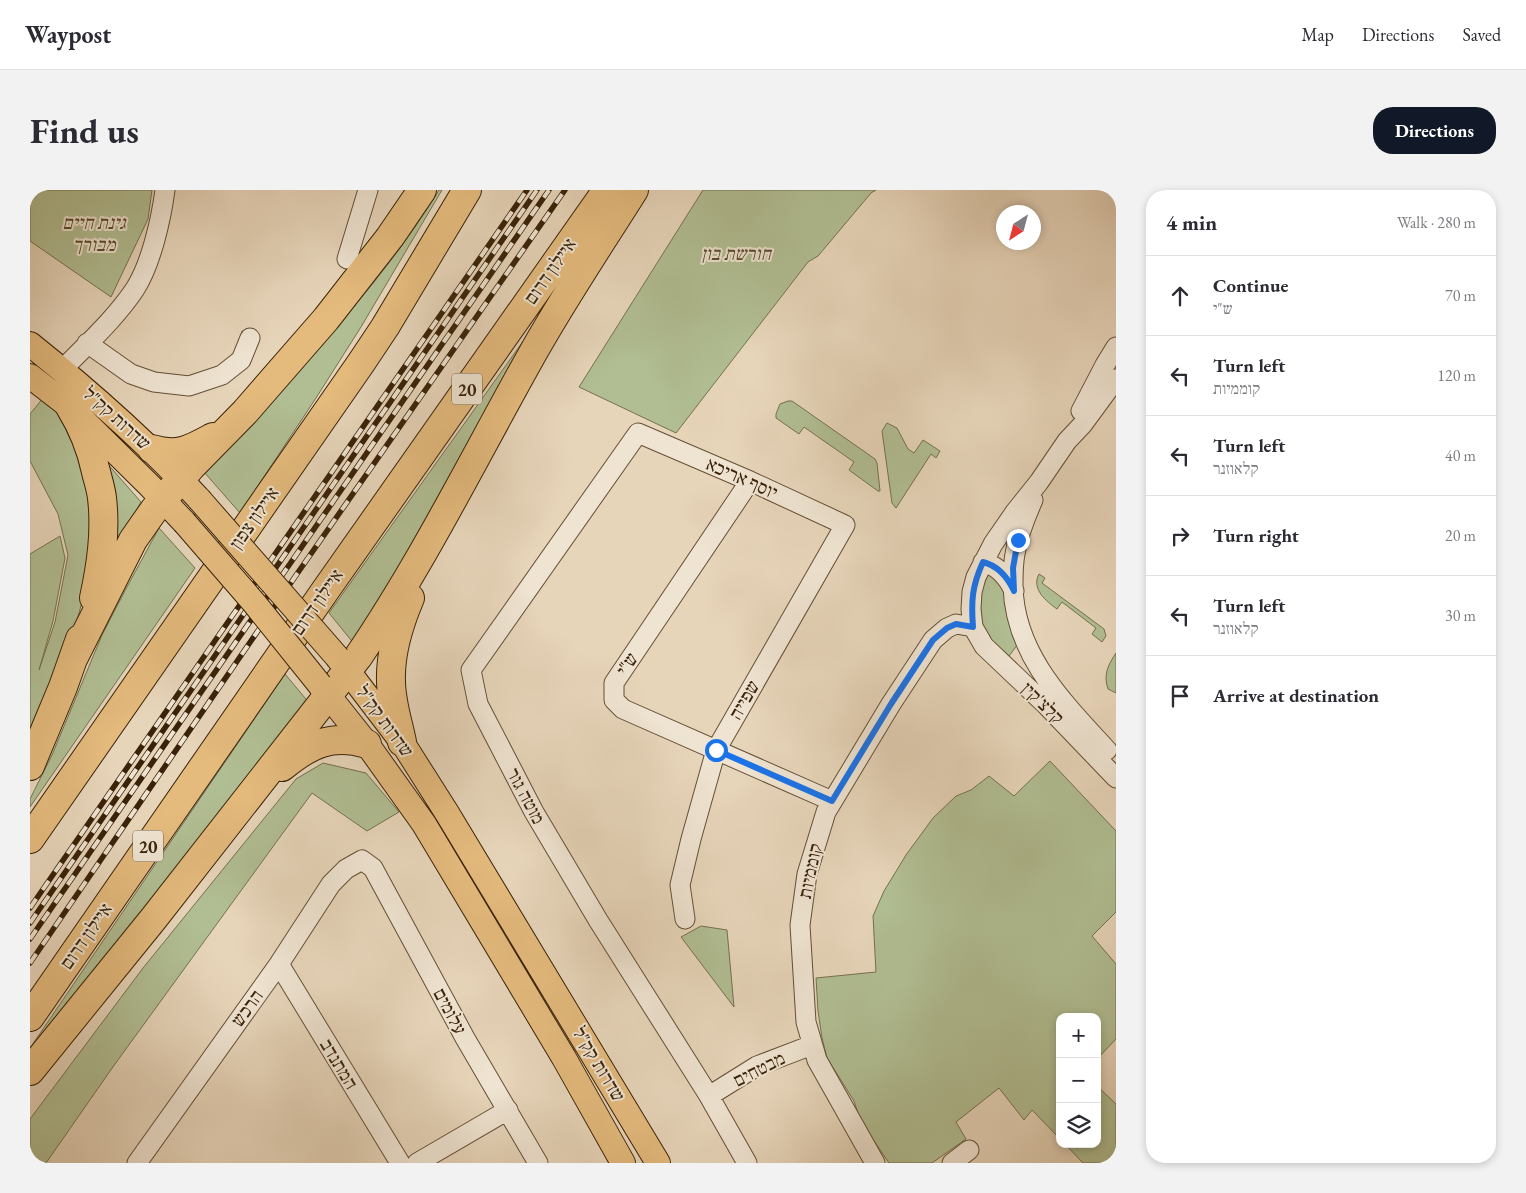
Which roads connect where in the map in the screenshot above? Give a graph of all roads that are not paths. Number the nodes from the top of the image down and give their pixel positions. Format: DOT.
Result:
graph roads {
  1 [pos="165,190"];
  2 [pos="368,190"];
  3 [pos="422,190"];
  4 [pos="467,190"];
  5 [pos="607,190"];
  6 [pos="634,190"];
  7 [pos="347,259"];
  8 [pos="250,338"];
  9 [pos="87,343"];
  10 [pos="30,344"];
  11 [pos="1116,347"];
  12 [pos="62,370"];
  13 [pos="30,376"];
  14 [pos="1116,379"];
  15 [pos="70,407"];
  16 [pos="230,428"];
  17 [pos="638,433"];
  18 [pos="1067,441"];
  19 [pos="152,449"];
  20 [pos="181,479"];
  21 [pos="750,481"];
  22 [pos="1040,482"];
  23 [pos="162,500"];
  24 [pos="448,507"];
  25 [pos="845,525"];
  26 [pos="983,562"];
  27 [pos="1014,591"];
  28 [pos="973,627"];
  29 [pos="1024,640"];
  30 [pos="74,657"];
  31 [pos="343,664"];
  32 [pos="1002,665"];
  33 [pos="324,690"];
  34 [pos="402,742"];
  35 [pos="367,744"];
  36 [pos="716,750"];
  37 [pos="1116,760"];
  38 [pos="30,766"];
  39 [pos="1116,778"];
  40 [pos="253,790"];
  41 [pos="832,801"];
  42 [pos="30,839"];
  43 [pos="362,860"];
  44 [pos="686,919"];
  45 [pos="279,964"];
  46 [pos="30,1017"];
  47 [pos="812,1045"];
  48 [pos="30,1071"];
  49 [pos="709,1096"];
  50 [pos="508,1110"];
  51 [pos="969,1150"];
  52 [pos="142,1161"];
  53 [pos="400,1163"];
  54 [pos="417,1163"];
  55 [pos="538,1163"];
  56 [pos="624,1163"];
  57 [pos="658,1163"];
  58 [pos="748,1163"];
  59 [pos="875,1163"];
  60 [pos="952,1163"];
  1 -- 9 [label="street"];
  2 -- 7 [label="street"];
  3 -- 16 [label="highway"];
  4 -- 42 [label="highway, איילון צפון"];
  5 -- 46 [label="highway, איילון דרום / 20"];
  6 -- 24 [label="highway"];
  8 -- 9 [label="street"];
  9 -- 12 [label="street"];
  10 -- 12 [label="main road, שדרות קק\"ל"];
  11 -- 18 [label="street"];
  12 -- 19 [label="main road, שדרות קק\"ל"];
  13 -- 15 [label="main road, שדרות קק\"ל"];
  14 -- 18 [label="street"];
  15 -- 23 [label="main road, שדרות קק\"ל"];
  15 -- 30 [label="highway"];
  16 -- 19 [label="highway"];
  16 -- 20 [label="highway"];
  17 -- 21 [label="street, יוסף אריכא"];
  17 -- 49 [label="street, מוטה גור"];
  18 -- 22 [label="street"];
  19 -- 20 [label="main road, שדרות קק\"ל"];
  20 -- 23 [label="highway"];
  20 -- 31 [label="main road, שדרות קק\"ל, bridge"];
  21 -- 25 [label="street, יוסף אריכא"];
  21 -- 36 [label="street, ש\"י"];
  22 -- 26 [label="street"];
  22 -- 27 [label="street, קלצ'קין"];
  23 -- 30 [label="highway"];
  23 -- 33 [label="main road, שדרות קק\"ל, bridge"];
  24 -- 31 [label="highway"];
  24 -- 34 [label="highway"];
  25 -- 36 [label="street, שפייה"];
  26 -- 27 [label="street"];
  26 -- 28 [label="street"];
  27 -- 29 [label="street, קלצ'קין"];
  28 -- 32 [label="street, קלצ'קין"];
  28 -- 41 [label="street, קוממיות"];
  29 -- 32 [label="street"];
  29 -- 37 [label="street, קלצ'קין"];
  30 -- 38 [label="highway"];
  31 -- 33 [label="highway"];
  31 -- 34 [label="main road, שדרות קק\"ל"];
  32 -- 39 [label="street, קלצ'קין"];
  33 -- 35 [label="main road, שדרות קק\"ל"];
  33 -- 40 [label="highway"];
  34 -- 57 [label="main road, שדרות קק\"ל"];
  35 -- 40 [label="highway"];
  35 -- 56 [label="main road, שדרות קק\"ל"];
  36 -- 41 [label="street, ש\"י"];
  36 -- 44 [label="street, שפייה"];
  40 -- 48 [label="highway"];
  41 -- 47 [label="street, קוממיות"];
  43 -- 45 [label="street, הרכש"];
  43 -- 50 [label="street, עלומים"];
  45 -- 52 [label="street, הרכש"];
  45 -- 53 [label="street, המתנדב"];
  47 -- 49 [label="street, מבטחים"];
  47 -- 59 [label="street, קוממיות"];
  49 -- 58 [label="street, מוטה גור"];
  50 -- 54 [label="street"];
  50 -- 55 [label="street, עלומים"];
  51 -- 60 [label="street"];
}
